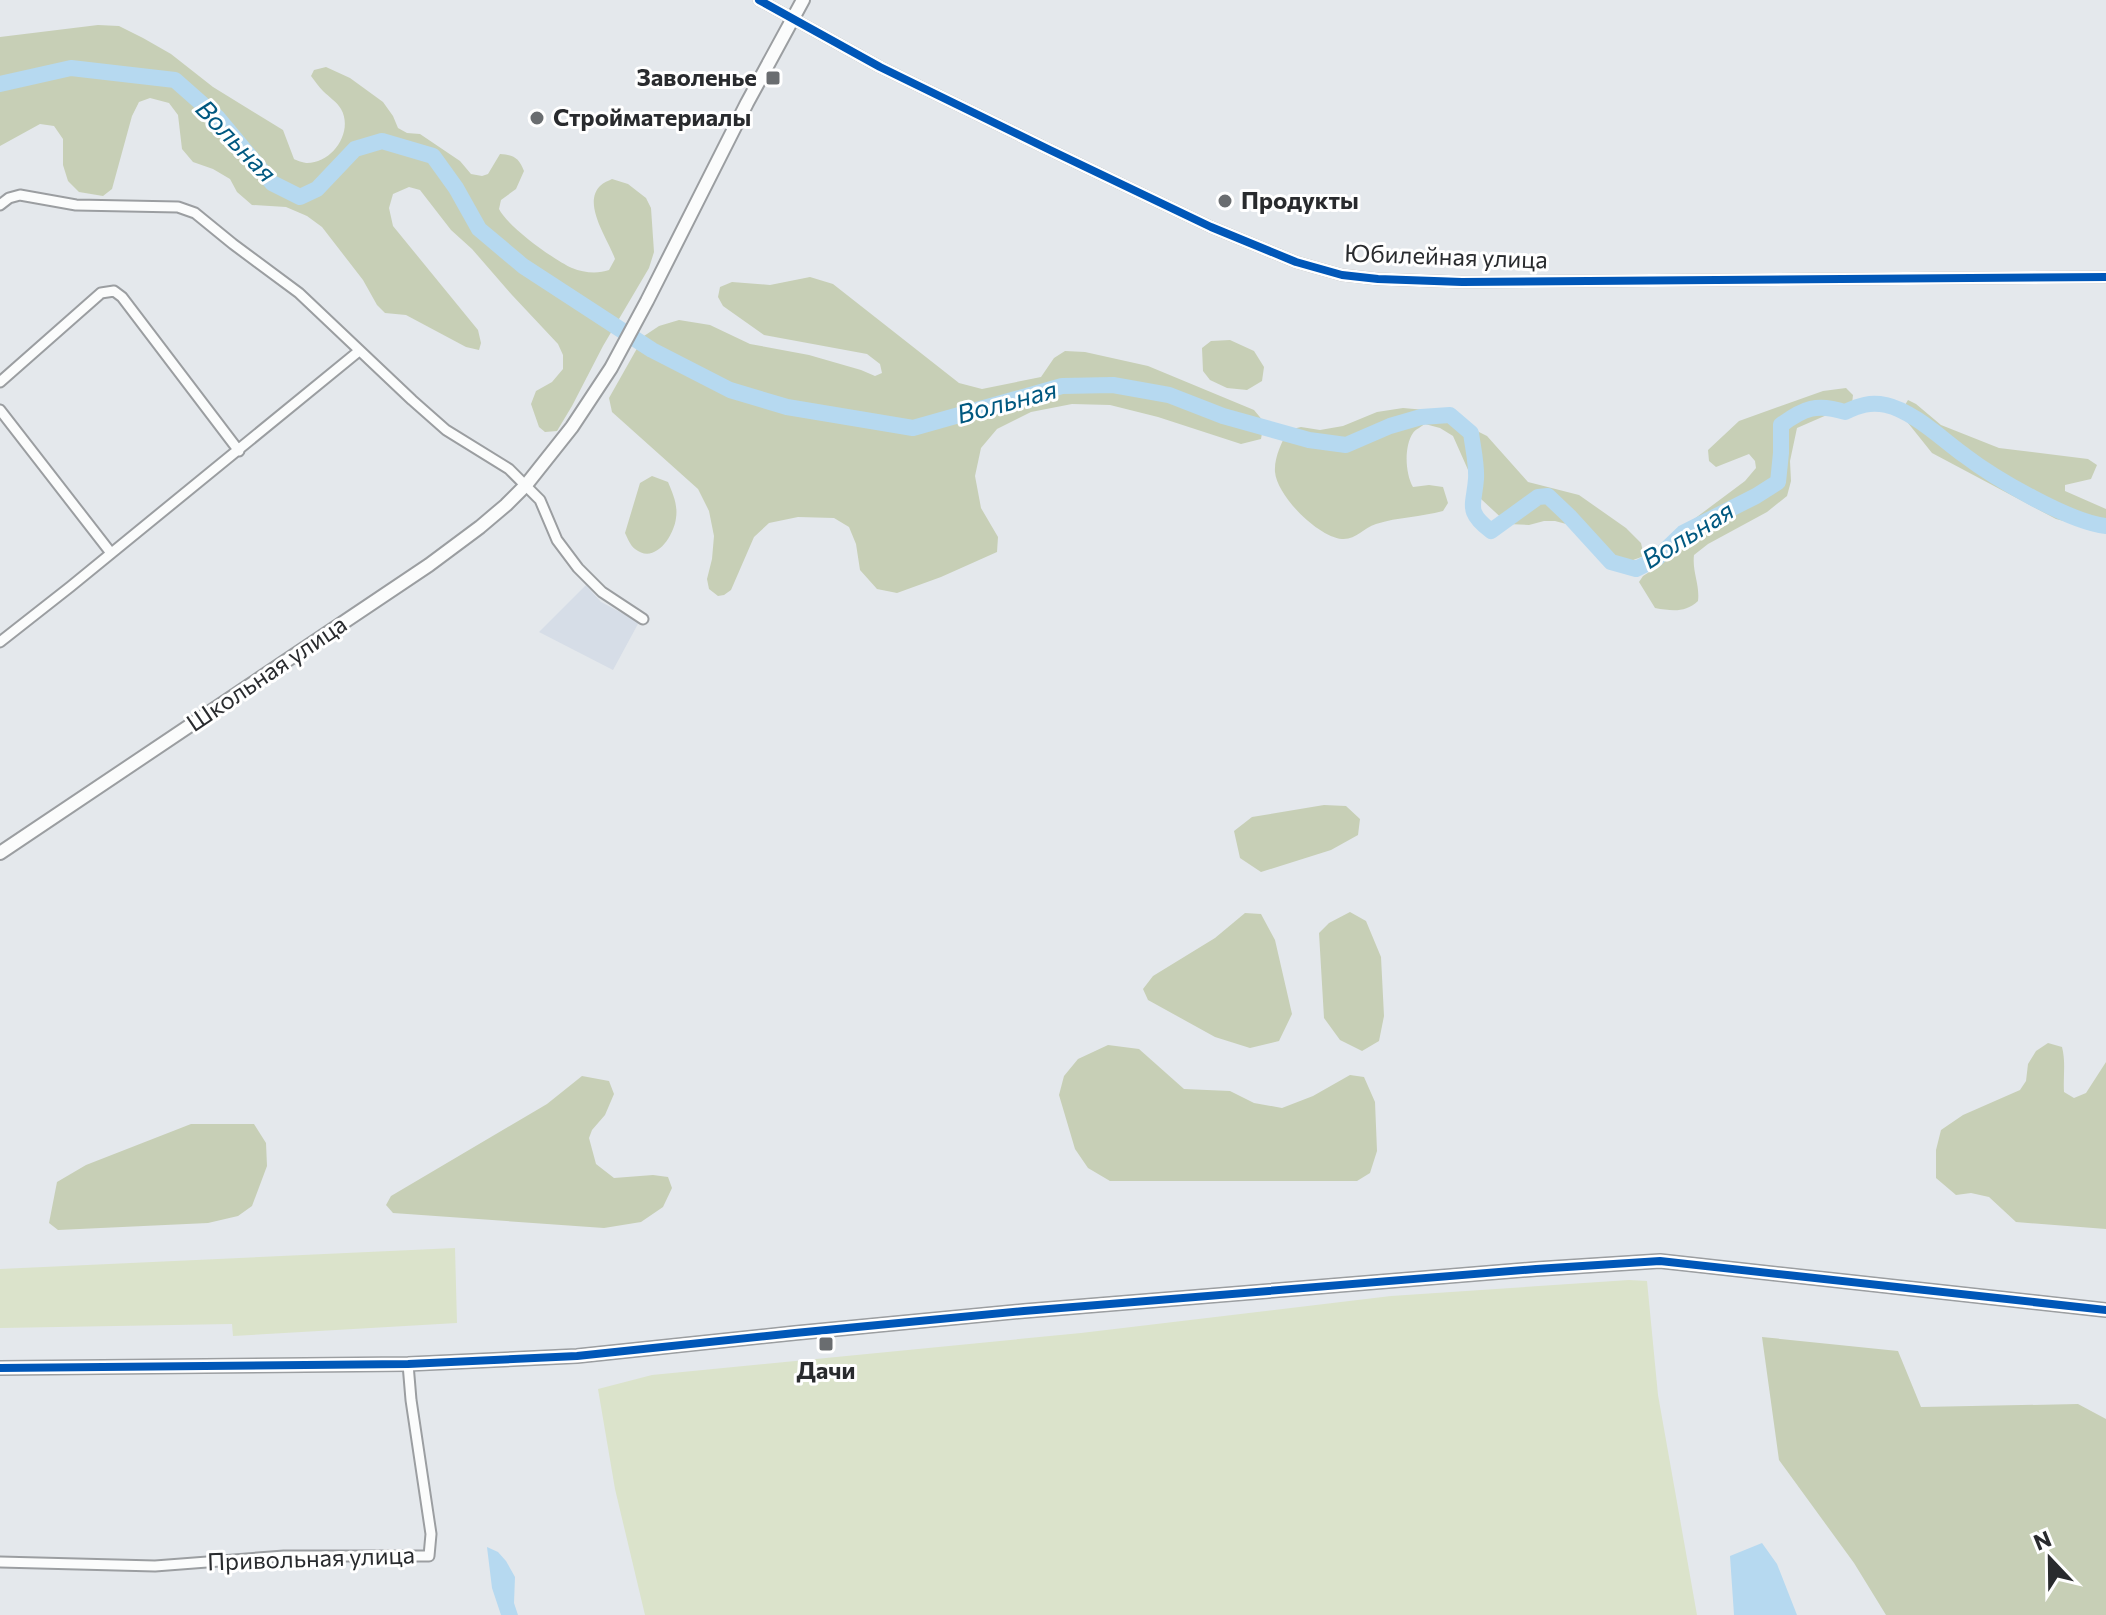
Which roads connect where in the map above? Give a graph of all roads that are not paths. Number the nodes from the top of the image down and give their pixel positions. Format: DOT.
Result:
graph roads {
  1 [pos="759,0"];
  2 [pos="803,0"];
  3 [pos="794,18"];
  4 [pos="0,205"];
  5 [pos="2106,277"];
  6 [pos="359,351"];
  7 [pos="0,382"];
  8 [pos="0,410"];
  9 [pos="239,451"];
  10 [pos="526,485"];
  11 [pos="111,553"];
  12 [pos="643,619"];
  13 [pos="0,642"];
  14 [pos="0,853"];
  15 [pos="2106,1310"];
  16 [pos="408,1364"];
  17 [pos="0,1368"];
  18 [pos="0,1562"];
  1 -- 3 [label="street, Юбилейная улица"];
  2 -- 3 [label="street"];
  3 -- 5 [label="street, Юбилейная улица"];
  3 -- 10 [label="street, Школьная улица"];
  4 -- 6 [label="street"];
  6 -- 9 [label="street"];
  6 -- 10 [label="street"];
  7 -- 9 [label="street"];
  8 -- 11 [label="street"];
  9 -- 11 [label="street"];
  10 -- 12 [label="street"];
  10 -- 14 [label="street, Школьная улица"];
  11 -- 13 [label="street"];
  15 -- 16 [label="street"];
  16 -- 17 [label="street"];
  16 -- 18 [label="street, Привольная улица"];
}
